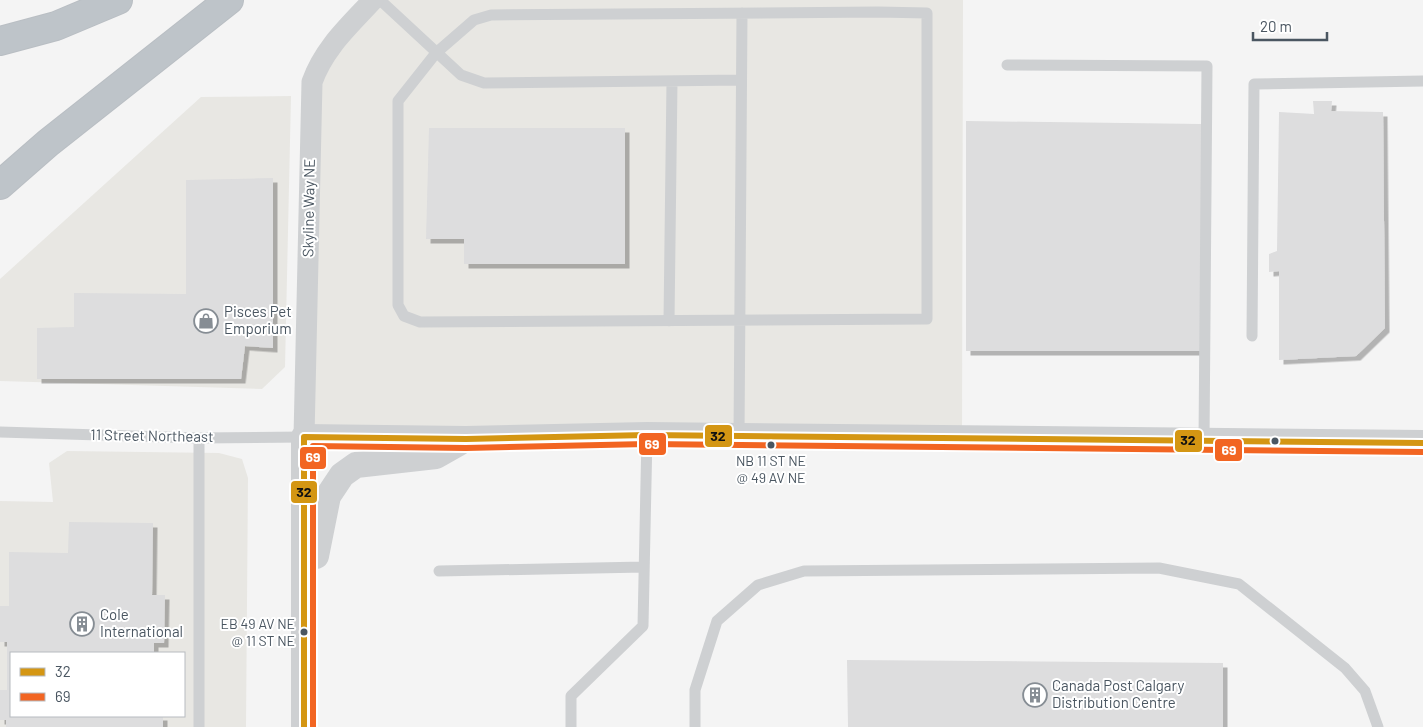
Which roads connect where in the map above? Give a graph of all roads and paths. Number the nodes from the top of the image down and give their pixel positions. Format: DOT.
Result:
graph roads {
  1 [pos="118,0"];
  2 [pos="229,0"];
  3 [pos="373,0"];
  4 [pos="380,0"];
  5 [pos="742,13"];
  6 [pos="0,41"];
  7 [pos="436,54"];
  8 [pos="1007,65"];
  9 [pos="742,80"];
  10 [pos="672,81"];
  11 [pos="1423,81"];
  12 [pos="0,185"];
  13 [pos="740,320"];
  14 [pos="669,321"];
  15 [pos="1252,336"];
  16 [pos="0,432"];
  17 [pos="647,435"];
  18 [pos="739,436"];
  19 [pos="304,437"];
  20 [pos="199,438"];
  21 [pos="466,439"];
  22 [pos="1204,441"];
  23 [pos="1423,443"];
  24 [pos="644,568"];
  25 [pos="439,571"];
  26 [pos="304,624"];
  27 [pos="199,727"];
  28 [pos="304,727"];
  29 [pos="571,727"];
  30 [pos="695,727"];
  31 [pos="1378,727"];
  1 -- 6 [label="highway"];
  2 -- 12 [label="highway"];
  3 -- 19 [label="street, Skyline Way NE"];
  4 -- 7 [label="lane"];
  5 -- 7 [label="lane"];
  5 -- 9 [label="lane"];
  5 -- 13 [label="lane"];
  7 -- 10 [label="lane"];
  7 -- 14 [label="lane"];
  8 -- 22 [label="lane"];
  9 -- 10 [label="lane"];
  9 -- 13 [label="lane"];
  10 -- 14 [label="lane"];
  11 -- 15 [label="lane"];
  13 -- 14 [label="lane"];
  13 -- 18 [label="lane"];
  16 -- 20 [label="lane, 11 Street Northeast"];
  17 -- 18 [label="street"];
  17 -- 21 [label="street"];
  17 -- 24 [label="lane"];
  18 -- 22 [label="street"];
  19 -- 20 [label="lane, 11 Street Northeast"];
  19 -- 21 [label="street"];
  19 -- 26 [label="street"];
  20 -- 27 [label="lane"];
  21 -- 26 [label="street"];
  22 -- 23 [label="street"];
  24 -- 25 [label="lane"];
  24 -- 29 [label="lane"];
  26 -- 28 [label="street"];
  30 -- 31 [label="lane"];
}
